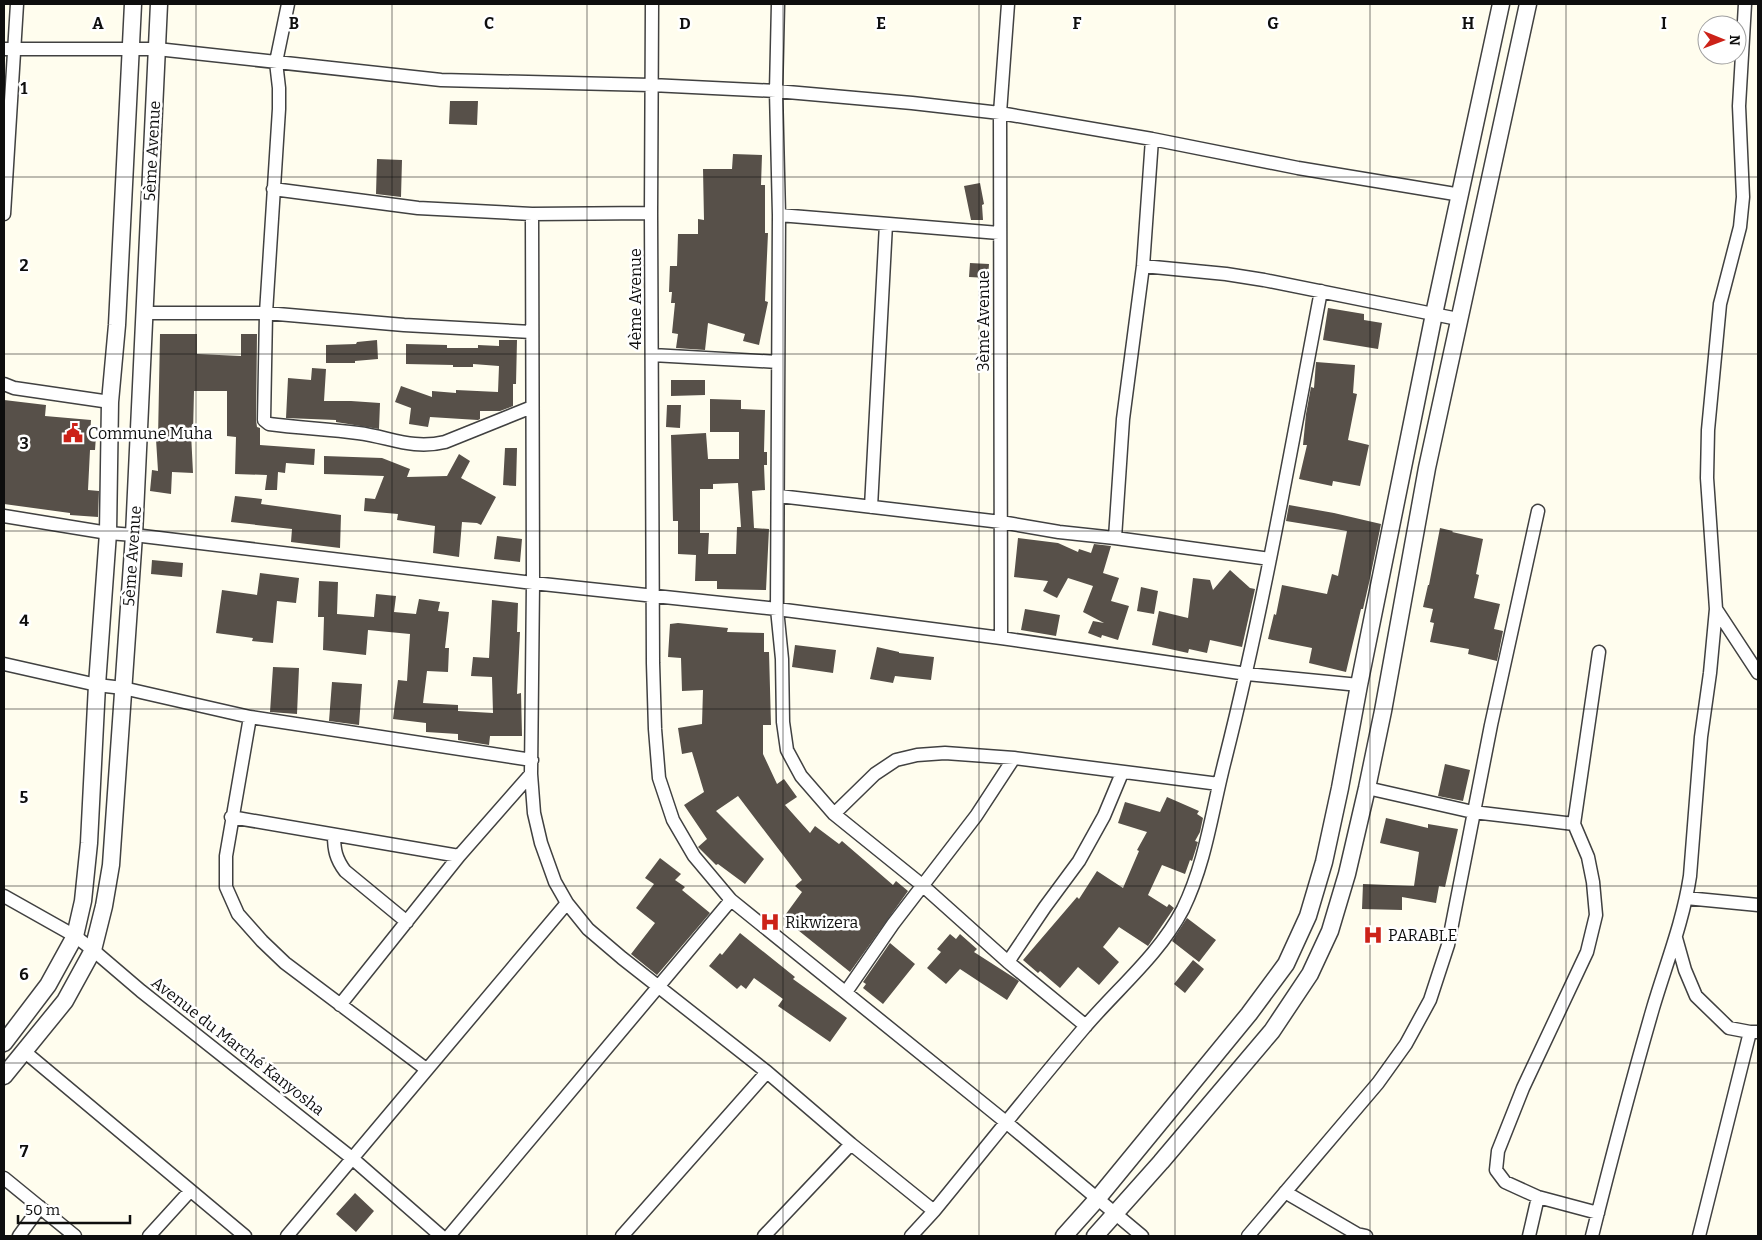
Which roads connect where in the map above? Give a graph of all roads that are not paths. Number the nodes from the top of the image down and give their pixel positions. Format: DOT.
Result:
graph roads {
  1 [pos="17,4"];
  2 [pos="133,4"];
  3 [pos="159,4"];
  4 [pos="288,4"];
  5 [pos="652,4"];
  6 [pos="778,4"];
  7 [pos="1008,4"];
  8 [pos="1501,4"];
  9 [pos="1528,4"];
  10 [pos="1745,4"];
  11 [pos="9,48"];
  12 [pos="130,49"];
  13 [pos="157,49"];
  14 [pos="276,62"];
  15 [pos="651,85"];
  16 [pos="776,92"];
  17 [pos="1000,113"];
  18 [pos="1152,139"];
  19 [pos="273,190"];
  20 [pos="1460,195"];
  21 [pos="651,213"];
  22 [pos="4,214"];
  23 [pos="532,214"];
  24 [pos="779,215"];
  25 [pos="886,224"];
  26 [pos="999,234"];
  27 [pos="1144,266"];
  28 [pos="1321,291"];
  29 [pos="144,313"];
  30 [pos="266,313"];
  31 [pos="1434,314"];
  32 [pos="1458,320"];
  33 [pos="532,332"];
  34 [pos="652,355"];
  35 [pos="778,362"];
  36 [pos="4,384"];
  37 [pos="110,402"];
  38 [pos="532,407"];
  39 [pos="779,496"];
  40 [pos="871,507"];
  41 [pos="1538,511"];
  42 [pos="4,516"];
  43 [pos="1000,522"];
  44 [pos="108,533"];
  45 [pos="134,534"];
  46 [pos="1114,538"];
  47 [pos="1270,559"];
  48 [pos="534,583"];
  49 [pos="653,595"];
  50 [pos="777,609"];
  51 [pos="1716,609"];
  52 [pos="1001,638"];
  53 [pos="1599,652"];
  54 [pos="4,664"];
  55 [pos="1758,673"];
  56 [pos="1247,674"];
  57 [pos="97,685"];
  58 [pos="1359,685"];
  59 [pos="123,688"];
  60 [pos="250,717"];
  61 [pos="1014,758"];
  62 [pos="532,760"];
  63 [pos="1122,773"];
  64 [pos="531,774"];
  65 [pos="1218,784"];
  66 [pos="1367,788"];
  67 [pos="1474,812"];
  68 [pos="834,814"];
  69 [pos="232,817"];
  70 [pos="1574,824"];
  71 [pos="334,835"];
  72 [pos="459,856"];
  73 [pos="922,886"];
  74 [pos="4,896"];
  75 [pos="1686,898"];
  76 [pos="731,900"];
  77 [pos="567,903"];
  78 [pos="1758,905"];
  79 [pos="407,922"];
  80 [pos="75,936"];
  81 [pos="1676,938"];
  82 [pos="93,950"];
  83 [pos="1008,962"];
  84 [pos="660,987"];
  85 [pos="846,992"];
  86 [pos="340,1005"];
  87 [pos="1086,1026"];
  88 [pos="1754,1032"];
  89 [pos="4,1043"];
  90 [pos="24,1052"];
  91 [pos="426,1069"];
  92 [pos="767,1072"];
  93 [pos="4,1076"];
  94 [pos="1007,1123"];
  95 [pos="852,1144"];
  96 [pos="354,1159"];
  97 [pos="4,1178"];
  98 [pos="190,1191"];
  99 [pos="1285,1192"];
  100 [pos="1538,1197"];
  101 [pos="1098,1198"];
  102 [pos="40,1207"];
  103 [pos="934,1211"];
  104 [pos="1115,1213"];
  105 [pos="1598,1213"];
  106 [pos="626,1235"];
  107 [pos="19,1236"];
  108 [pos="75,1236"];
  109 [pos="149,1236"];
  110 [pos="245,1236"];
  111 [pos="287,1236"];
  112 [pos="441,1236"];
  113 [pos="449,1236"];
  114 [pos="764,1236"];
  115 [pos="911,1236"];
  116 [pos="1064,1236"];
  117 [pos="1095,1236"];
  118 [pos="1142,1236"];
  119 [pos="1248,1236"];
  120 [pos="1366,1236"];
  121 [pos="1529,1236"];
  122 [pos="1592,1236"];
  123 [pos="1699,1236"];
  1 -- 11 [label="street"];
  2 -- 12 [label="street, 5ème Avenue"];
  3 -- 13 [label="street, 5ème Avenue"];
  4 -- 14 [label="street"];
  5 -- 15 [label="street, 4ème Avenue"];
  6 -- 16 [label="street"];
  7 -- 17 [label="street, 3ème Avenue"];
  8 -- 20 [label="street"];
  9 -- 32 [label="street"];
  10 -- 51 [label="street"];
  11 -- 12 [label="street"];
  11 -- 22 [label="street"];
  12 -- 13 [label="street"];
  12 -- 37 [label="street, 5ème Avenue"];
  13 -- 14 [label="street"];
  13 -- 29 [label="street, 5ème Avenue"];
  14 -- 15 [label="street"];
  14 -- 19 [label="street"];
  15 -- 16 [label="street"];
  15 -- 21 [label="street, 4ème Avenue"];
  16 -- 17 [label="street"];
  16 -- 24 [label="street"];
  17 -- 18 [label="street"];
  17 -- 26 [label="street, 3ème Avenue"];
  18 -- 20 [label="street"];
  18 -- 27 [label="street"];
  19 -- 23 [label="street"];
  19 -- 30 [label="street"];
  20 -- 31 [label="street"];
  21 -- 23 [label="street"];
  21 -- 34 [label="street, 4ème Avenue"];
  23 -- 33 [label="street"];
  24 -- 25 [label="street"];
  24 -- 35 [label="street"];
  25 -- 26 [label="street"];
  25 -- 40 [label="street"];
  26 -- 43 [label="street, 3ème Avenue"];
  27 -- 28 [label="street"];
  27 -- 46 [label="street"];
  28 -- 31 [label="street"];
  28 -- 47 [label="street"];
  29 -- 30 [label="street"];
  29 -- 45 [label="street, 5ème Avenue"];
  30 -- 33 [label="street"];
  30 -- 38 [label="street"];
  31 -- 32 [label="street"];
  31 -- 58 [label="street"];
  32 -- 66 [label="street"];
  33 -- 38 [label="street"];
  34 -- 35 [label="street"];
  34 -- 49 [label="street, 4ème Avenue"];
  35 -- 39 [label="street"];
  36 -- 37 [label="street"];
  37 -- 44 [label="street, 5ème Avenue"];
  38 -- 48 [label="street"];
  39 -- 40 [label="street"];
  39 -- 50 [label="street"];
  40 -- 43 [label="street"];
  41 -- 67 [label="street"];
  42 -- 44 [label="street"];
  43 -- 46 [label="street"];
  43 -- 52 [label="street, 3ème Avenue"];
  44 -- 45 [label="street"];
  44 -- 57 [label="street, 5ème Avenue"];
  45 -- 48 [label="street"];
  45 -- 59 [label="street, 5ème Avenue"];
  46 -- 47 [label="street"];
  47 -- 56 [label="street"];
  48 -- 49 [label="street"];
  48 -- 62 [label="street"];
  49 -- 50 [label="street"];
  49 -- 76 [label="street, 4ème Avenue"];
  50 -- 52 [label="street"];
  50 -- 68 [label="street"];
  51 -- 55 [label="street"];
  51 -- 75 [label="street"];
  52 -- 56 [label="street"];
  53 -- 70 [label="street"];
  54 -- 57 [label="street"];
  56 -- 58 [label="street"];
  56 -- 65 [label="street"];
  57 -- 59 [label="street"];
  57 -- 80 [label="street, 5ème Avenue"];
  58 -- 101 [label="street"];
  59 -- 60 [label="street"];
  59 -- 82 [label="street, 5ème Avenue"];
  60 -- 62 [label="street"];
  60 -- 69 [label="street"];
  61 -- 63 [label="street"];
  61 -- 68 [label="street"];
  61 -- 73 [label="street"];
  62 -- 64 [label="street"];
  63 -- 65 [label="street"];
  63 -- 83 [label="street"];
  64 -- 72 [label="street"];
  64 -- 77 [label="street"];
  65 -- 87 [label="street"];
  66 -- 67 [label="street"];
  66 -- 104 [label="street"];
  67 -- 70 [label="street"];
  67 -- 99 [label="street"];
  68 -- 73 [label="street"];
  69 -- 71 [label="street"];
  69 -- 86 [label="street"];
  70 -- 100 [label="street"];
  71 -- 72 [label="street"];
  71 -- 79 [label="street"];
  72 -- 79 [label="street"];
  73 -- 83 [label="street"];
  73 -- 85 [label="street"];
  74 -- 80 [label="street, Avenue du Marché Kanyosha"];
  75 -- 78 [label="street"];
  75 -- 81 [label="street"];
  76 -- 84 [label="street"];
  76 -- 85 [label="street, 4ème Avenue"];
  77 -- 84 [label="street"];
  77 -- 91 [label="street"];
  79 -- 86 [label="street"];
  80 -- 82 [label="street, Avenue du Marché Kanyosha"];
  80 -- 89 [label="street, 5ème Avenue"];
  81 -- 88 [label="street"];
  81 -- 105 [label="street"];
  82 -- 90 [label="street, 5ème Avenue"];
  82 -- 96 [label="street, Avenue du Marché Kanyosha"];
  83 -- 87 [label="street"];
  84 -- 92 [label="street"];
  84 -- 113 [label="street"];
  85 -- 94 [label="street, 4ème Avenue"];
  86 -- 91 [label="street"];
  87 -- 94 [label="street"];
  88 -- 123 [label="street"];
  90 -- 93 [label="street, 5ème Avenue"];
  90 -- 98 [label="street"];
  91 -- 96 [label="street"];
  92 -- 95 [label="street"];
  92 -- 106 [label="street"];
  94 -- 101 [label="street, 4ème Avenue"];
  94 -- 103 [label="street"];
  95 -- 103 [label="street"];
  95 -- 114 [label="street"];
  96 -- 111 [label="street"];
  96 -- 112 [label="street, Avenue du Marché Kanyosha"];
  97 -- 102 [label="street"];
  98 -- 109 [label="street"];
  98 -- 110 [label="street"];
  99 -- 119 [label="street"];
  99 -- 120 [label="street"];
  100 -- 105 [label="street"];
  100 -- 121 [label="street"];
  101 -- 104 [label="street, 4ème Avenue"];
  101 -- 116 [label="street"];
  102 -- 107 [label="street"];
  102 -- 108 [label="street"];
  103 -- 115 [label="street"];
  104 -- 117 [label="street"];
  104 -- 118 [label="street, 4ème Avenue"];
  105 -- 122 [label="street"];
}
